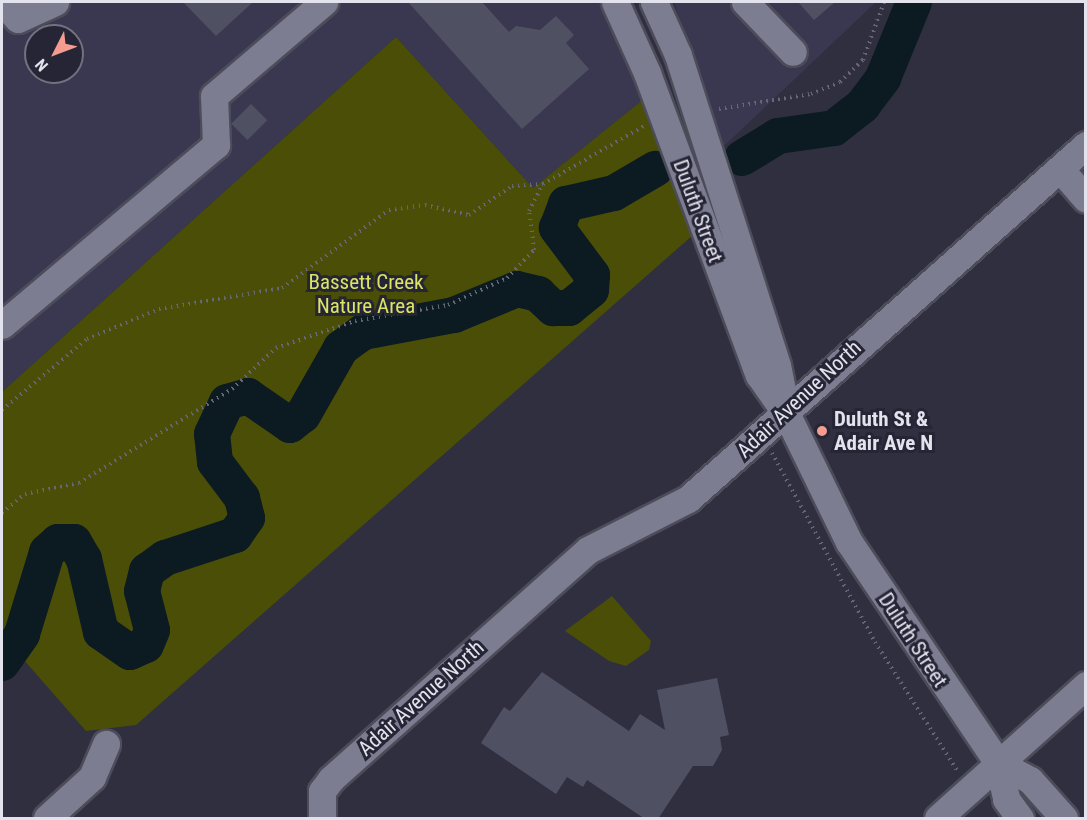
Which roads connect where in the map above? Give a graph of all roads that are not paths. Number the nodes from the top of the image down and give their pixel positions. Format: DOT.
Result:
graph roads {
  1 [pos="55,2"];
  2 [pos="324,2"];
  3 [pos="615,2"];
  4 [pos="654,2"];
  5 [pos="745,2"];
  6 [pos="10,10"];
  7 [pos="793,52"];
  8 [pos="1086,145"];
  9 [pos="1061,170"];
  10 [pos="1086,199"];
  11 [pos="2,325"];
  12 [pos="787,415"];
  13 [pos="1086,685"];
  14 [pos="106,744"];
  15 [pos="998,763"];
  16 [pos="320,811"];
  17 [pos="47,819"];
  18 [pos="938,819"];
  19 [pos="1020,819"];
  20 [pos="1064,819"];
  1 -- 6 [label="street"];
  2 -- 11 [label="street"];
  3 -- 12 [label="street, Duluth Street"];
  4 -- 12 [label="street, Duluth Street"];
  5 -- 7 [label="street"];
  8 -- 9 [label="street, Adair Avenue North"];
  9 -- 10 [label="street"];
  9 -- 12 [label="street, Adair Avenue North"];
  12 -- 15 [label="street, Duluth Street"];
  12 -- 16 [label="street, Adair Avenue North"];
  13 -- 15 [label="street"];
  14 -- 17 [label="street"];
  15 -- 18 [label="street"];
  15 -- 19 [label="street, Duluth Street"];
  15 -- 20 [label="street, Duluth Street"];
}
